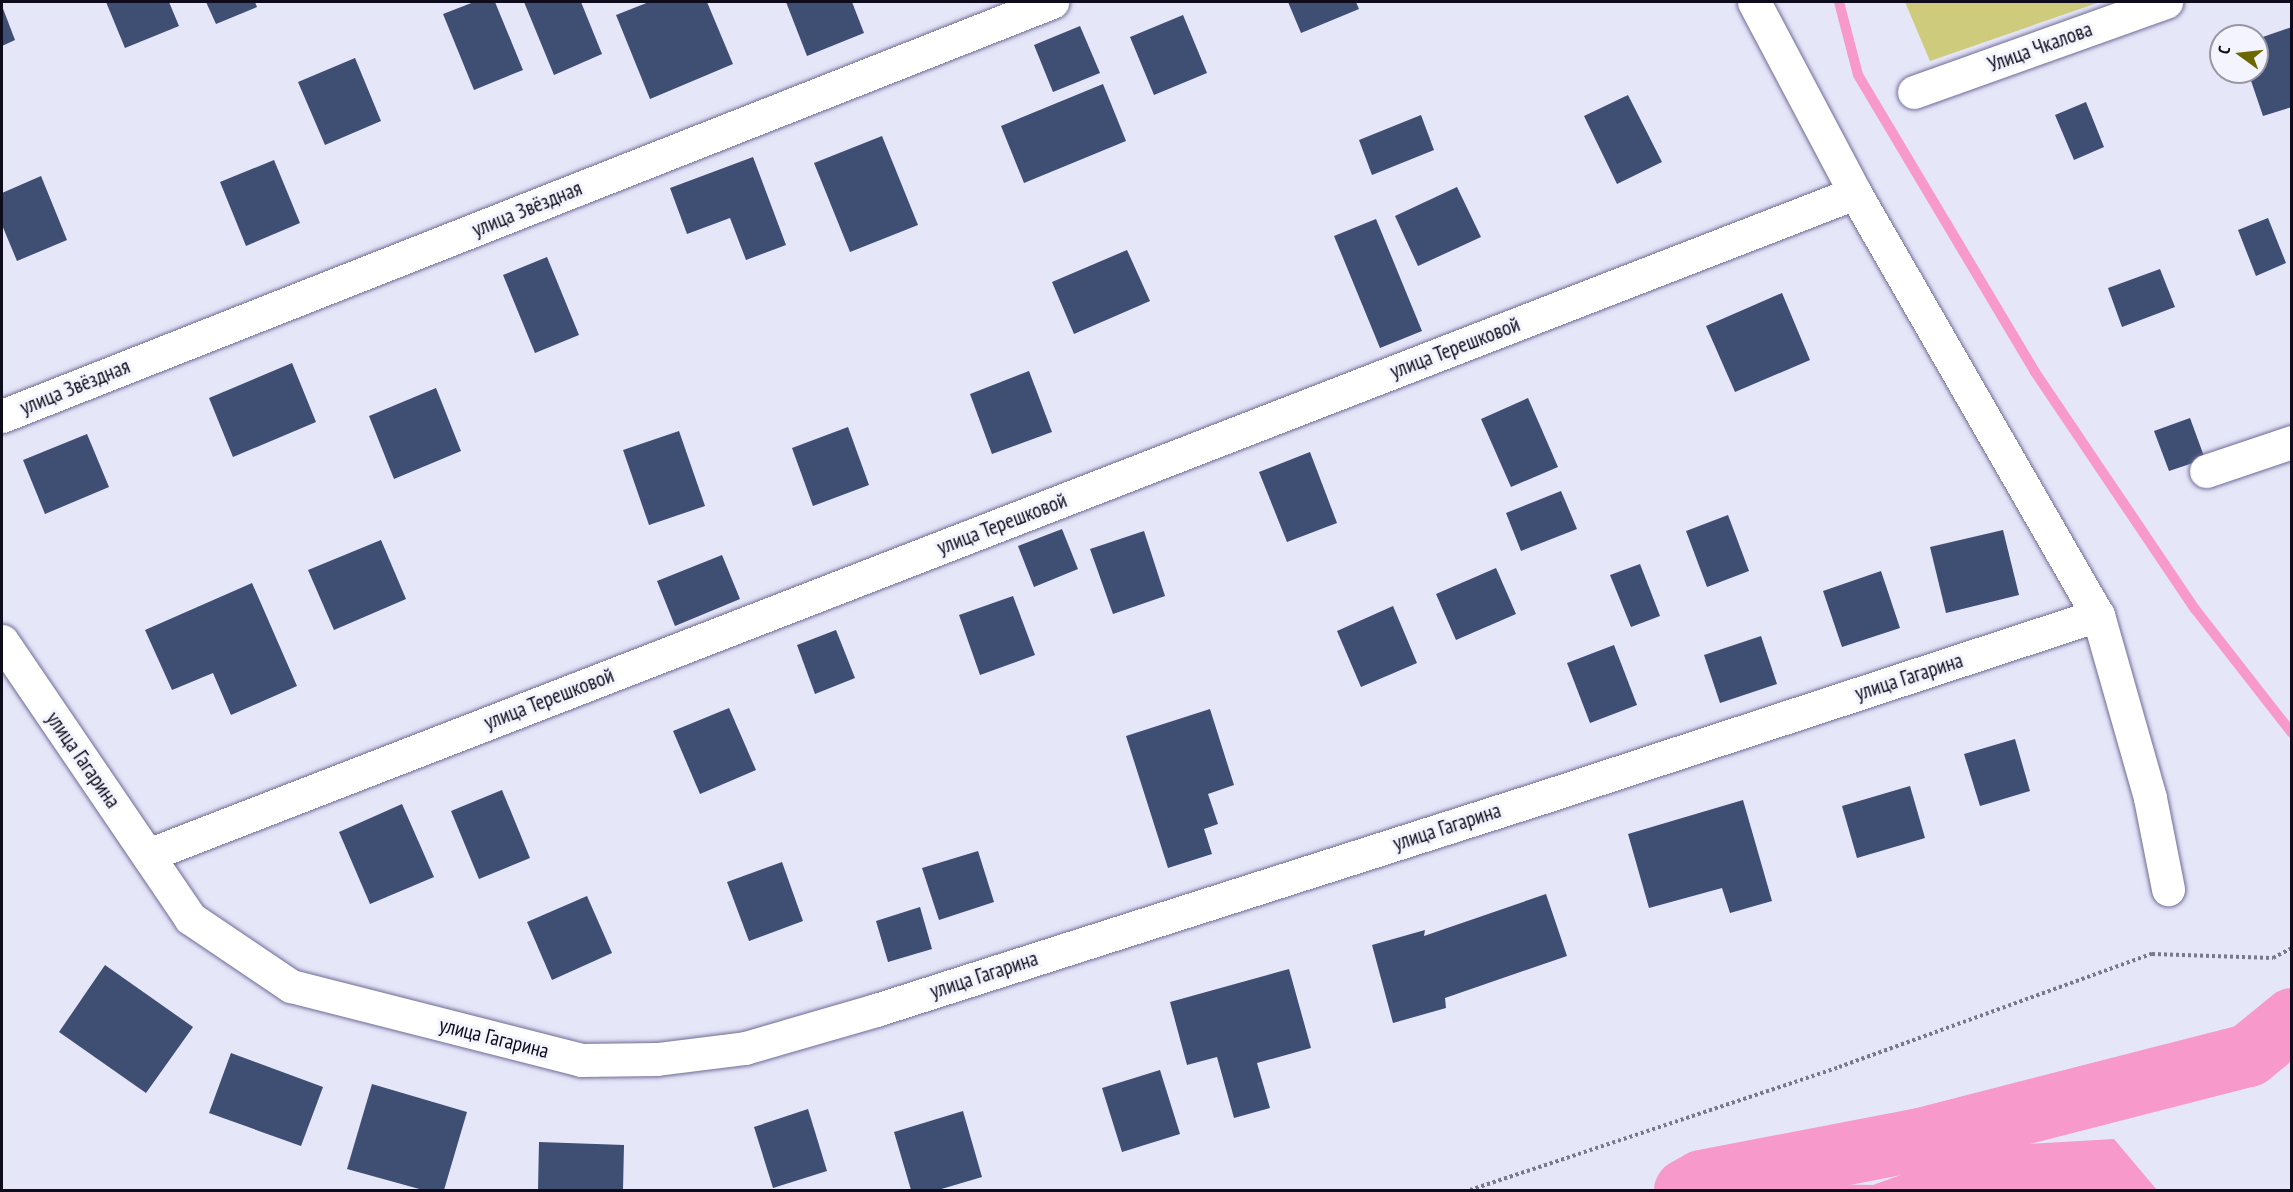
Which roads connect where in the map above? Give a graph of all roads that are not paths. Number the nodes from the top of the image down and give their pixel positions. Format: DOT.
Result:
graph roads {
  1 [pos="1052,2"];
  2 [pos="1754,2"];
  3 [pos="2166,2"];
  4 [pos="1914,92"];
  5 [pos="1855,193"];
  6 [pos="2,416"];
  7 [pos="2292,442"];
  8 [pos="2206,471"];
  9 [pos="2098,615"];
  10 [pos="2,641"];
  11 [pos="148,855"];
  12 [pos="2168,889"];
  1 -- 6 [label="street, улица Звёздная"];
  2 -- 5 [label="street"];
  3 -- 4 [label="street, Улица Чкалова"];
  5 -- 9 [label="street"];
  5 -- 11 [label="street, улица Терешковой"];
  7 -- 8 [label="street"];
  9 -- 11 [label="street, улица Гагарина"];
  9 -- 12 [label="street"];
  10 -- 11 [label="street, улица Гагарина"];
}
